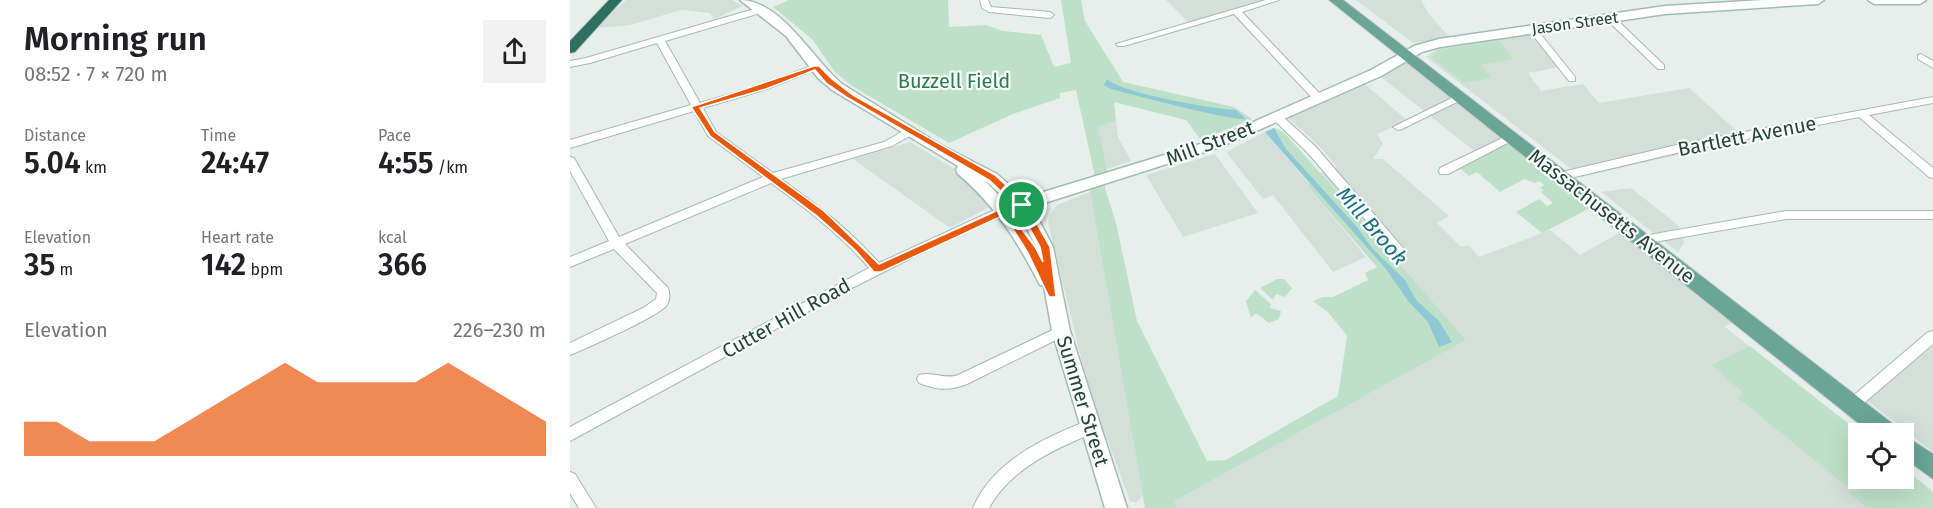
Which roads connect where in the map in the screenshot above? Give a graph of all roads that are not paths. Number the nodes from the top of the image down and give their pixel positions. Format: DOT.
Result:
graph roads {
  1 [pos="616,0"];
  2 [pos="746,0"];
  3 [pos="984,0"];
  4 [pos="1275,0"];
  5 [pos="1335,0"];
  6 [pos="1818,0"];
  7 [pos="1874,0"];
  8 [pos="1920,0"];
  9 [pos="761,10"];
  10 [pos="1236,11"];
  11 [pos="1050,15"];
  12 [pos="1610,18"];
  13 [pos="1532,29"];
  14 [pos="660,40"];
  15 [pos="573,43"];
  16 [pos="1121,44"];
  17 [pos="1408,57"];
  18 [pos="1921,57"];
  19 [pos="570,64"];
  20 [pos="1933,65"];
  21 [pos="817,67"];
  22 [pos="1661,67"];
  23 [pos="1572,79"];
  24 [pos="1318,98"];
  25 [pos="1460,98"];
  26 [pos="1933,100"];
  27 [pos="695,107"];
  28 [pos="1861,114"];
  29 [pos="1277,117"];
  30 [pos="1398,127"];
  31 [pos="909,132"];
  32 [pos="1511,137"];
  33 [pos="570,144"];
  34 [pos="570,161"];
  35 [pos="1444,171"];
  36 [pos="1933,174"];
  37 [pos="1562,176"];
  38 [pos="774,177"];
  39 [pos="1013,208"];
  40 [pos="1933,215"];
  41 [pos="1643,240"];
  42 [pos="616,243"];
  43 [pos="1399,251"];
  44 [pos="570,262"];
  45 [pos="877,269"];
  46 [pos="1061,331"];
  47 [pos="1933,336"];
  48 [pos="570,348"];
  49 [pos="924,379"];
  50 [pos="1852,405"];
  51 [pos="1874,423"];
  52 [pos="1090,428"];
  53 [pos="570,434"];
  54 [pos="1914,453"];
  55 [pos="1933,468"];
  56 [pos="570,479"];
  57 [pos="588,508"];
  58 [pos="981,508"];
  59 [pos="1116,508"];
  1 -- 15 [label="highway"];
  2 -- 9 [label="main road, Summer Street"];
  3 -- 11 [label="street"];
  4 -- 10 [label="street"];
  5 -- 17 [label="main road, Massachusetts Avenue"];
  6 -- 12 [label="main road, Jason Street"];
  7 -- 8 [label="main road"];
  9 -- 14 [label="street"];
  9 -- 21 [label="main road, Summer Street"];
  10 -- 16 [label="street"];
  10 -- 24 [label="street"];
  12 -- 13 [label="main road, Jason Street"];
  12 -- 22 [label="street"];
  13 -- 17 [label="main road, Jason Street"];
  13 -- 23 [label="street"];
  14 -- 19 [label="street"];
  14 -- 27 [label="street"];
  17 -- 24 [label="main road, Mill Street"];
  17 -- 25 [label="main road, Massachusetts Avenue"];
  18 -- 20 [label="street"];
  21 -- 27 [label="street"];
  21 -- 31 [label="main road, Summer Street"];
  24 -- 29 [label="main road, Mill Street"];
  25 -- 30 [label="street"];
  25 -- 32 [label="main road, Massachusetts Avenue"];
  26 -- 28 [label="street, Bartlett Avenue"];
  27 -- 33 [label="street"];
  27 -- 38 [label="street"];
  28 -- 36 [label="street"];
  28 -- 37 [label="street, Bartlett Avenue"];
  29 -- 39 [label="main road, Mill Street"];
  29 -- 43 [label="street"];
  31 -- 38 [label="street"];
  31 -- 39 [label="main road, Summer Street"];
  32 -- 35 [label="street"];
  32 -- 37 [label="main road, Massachusetts Avenue"];
  34 -- 42 [label="street"];
  37 -- 41 [label="main road, Massachusetts Avenue"];
  38 -- 42 [label="street"];
  38 -- 45 [label="street"];
  39 -- 45 [label="street, Cutter Hill Road"];
  39 -- 46 [label="main road, Summer Street"];
  40 -- 41 [label="street"];
  41 -- 50 [label="main road, Massachusetts Avenue"];
  42 -- 44 [label="street"];
  42 -- 48 [label="street"];
  45 -- 53 [label="street, Cutter Hill Road"];
  46 -- 49 [label="street"];
  46 -- 52 [label="main road, Summer Street"];
  47 -- 50 [label="street"];
  50 -- 51 [label="main road, Massachusetts Avenue"];
  52 -- 58 [label="street"];
  52 -- 59 [label="main road, Summer Street"];
  54 -- 55 [label="main road"];
  56 -- 57 [label="street"];
}
